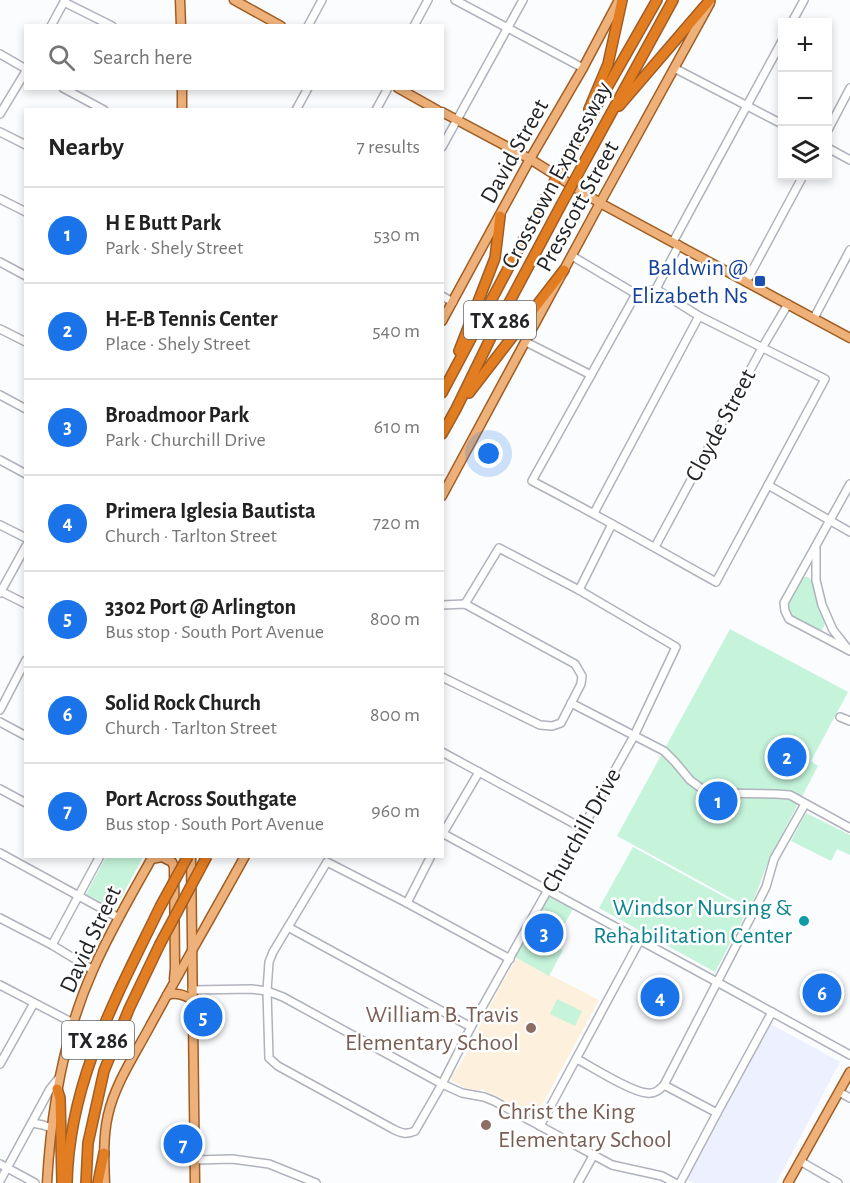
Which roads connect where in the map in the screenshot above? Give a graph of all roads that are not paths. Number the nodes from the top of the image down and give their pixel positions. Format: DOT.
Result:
graph roads {
  1 [pos="180,0"];
  2 [pos="234,0"];
  3 [pos="322,0"];
  4 [pos="428,0"];
  5 [pos="455,0"];
  6 [pos="523,0"];
  7 [pos="621,0"];
  8 [pos="657,0"];
  9 [pos="673,0"];
  10 [pos="711,0"];
  11 [pos="804,0"];
  12 [pos="65,1"];
  13 [pos="794,18"];
  14 [pos="52,24"];
  15 [pos="108,24"];
  16 [pos="181,24"];
  17 [pos="277,24"];
  18 [pos="309,24"];
  19 [pos="415,24"];
  20 [pos="508,28"];
  21 [pos="778,49"];
  22 [pos="0,54"];
  23 [pos="583,68"];
  24 [pos="675,68"];
  25 [pos="24,69"];
  26 [pos="24,73"];
  27 [pos="850,88"];
  28 [pos="67,90"];
  29 [pos="182,90"];
  30 [pos="307,90"];
  31 [pos="387,90"];
  32 [pos="402,90"];
  33 [pos="748,106"];
  34 [pos="100,108"];
  35 [pos="182,108"];
  36 [pos="297,108"];
  37 [pos="377,108"];
  38 [pos="433,108"];
  39 [pos="444,113"];
  40 [pos="0,114"];
  41 [pos="608,119"];
  42 [pos="457,120"];
  43 [pos="778,121"];
  44 [pos="830,126"];
  45 [pos="0,132"];
  46 [pos="444,143"];
  47 [pos="24,144"];
  48 [pos="574,146"];
  49 [pos="832,150"];
  50 [pos="530,159"];
  51 [pos="850,160"];
  52 [pos="801,180"];
  53 [pos="0,199"];
  54 [pos="600,203"];
  55 [pos="24,211"];
  56 [pos="500,216"];
  57 [pos="676,244"];
  58 [pos="850,250"];
  59 [pos="572,256"];
  60 [pos="0,262"];
  61 [pos="564,270"];
  62 [pos="24,275"];
  63 [pos="746,282"];
  64 [pos="656,289"];
  65 [pos="636,294"];
  66 [pos="444,297"];
  67 [pos="453,302"];
  68 [pos="788,304"];
  69 [pos="699,316"];
  70 [pos="444,318"];
  71 [pos="814,318"];
  72 [pos="0,329"];
  73 [pos="850,338"];
  74 [pos="24,341"];
  75 [pos="526,342"];
  76 [pos="762,348"];
  77 [pos="591,375"];
  78 [pos="444,391"];
  79 [pos="0,395"];
  80 [pos="24,409"];
  81 [pos="456,409"];
  82 [pos="444,430"];
  83 [pos="0,460"];
  84 [pos="24,473"];
  85 [pos="850,484"];
  86 [pos="768,485"];
  87 [pos="444,491"];
  88 [pos="847,492"];
  89 [pos="594,513"];
  90 [pos="829,520"];
  91 [pos="612,524"];
  92 [pos="0,525"];
  93 [pos="850,532"];
  94 [pos="24,537"];
  95 [pos="655,547"];
  96 [pos="816,548"];
  97 [pos="24,549"];
  98 [pos="579,590"];
  99 [pos="0,591"];
  100 [pos="24,603"];
  101 [pos="465,604"];
  102 [pos="444,605"];
  103 [pos="850,651"];
  104 [pos="23,670"];
  105 [pos="444,678"];
  106 [pos="571,703"];
  107 [pos="0,710"];
  108 [pos="840,717"];
  109 [pos="850,721"];
  110 [pos="0,722"];
  111 [pos="24,735"];
  112 [pos="634,736"];
  113 [pos="444,753"];
  114 [pos="479,772"];
  115 [pos="0,789"];
  116 [pos="24,802"];
  117 [pos="805,804"];
  118 [pos="582,828"];
  119 [pos="850,828"];
  120 [pos="444,832"];
  121 [pos="444,835"];
  122 [pos="0,854"];
  123 [pos="99,858"];
  124 [pos="152,858"];
  125 [pos="164,858"];
  126 [pos="189,858"];
  127 [pos="190,858"];
  128 [pos="206,858"];
  129 [pos="244,858"];
  130 [pos="430,858"];
  131 [pos="547,890"];
  132 [pos="77,896"];
  133 [pos="407,903"];
  134 [pos="0,918"];
  135 [pos="119,918"];
  136 [pos="288,927"];
  137 [pos="640,940"];
  138 [pos="52,945"];
  139 [pos="193,951"];
  140 [pos="510,959"];
  141 [pos="93,969"];
  142 [pos="717,982"];
  143 [pos="0,985"];
  144 [pos="173,985"];
  145 [pos="267,991"];
  146 [pos="192,994"];
  147 [pos="167,995"];
  148 [pos="34,1003"];
  149 [pos="772,1012"];
  150 [pos="73,1023"];
  151 [pos="471,1027"];
  152 [pos="850,1055"];
  153 [pos="577,1059"];
  154 [pos="0,1064"];
  155 [pos="850,1072"];
  156 [pos="59,1078"];
  157 [pos="442,1084"];
  158 [pos="664,1085"];
  159 [pos="57,1089"];
  160 [pos="839,1092"];
  161 [pos="850,1098"];
  162 [pos="717,1113"];
  163 [pos="32,1123"];
  164 [pos="540,1126"];
  165 [pos="51,1128"];
  166 [pos="104,1153"];
  167 [pos="593,1156"];
  168 [pos="195,1160"];
  169 [pos="800,1161"];
  170 [pos="4,1166"];
  171 [pos="0,1181"];
  172 [pos="35,1183"];
  173 [pos="47,1183"];
  174 [pos="62,1183"];
  175 [pos="67,1183"];
  176 [pos="86,1183"];
  177 [pos="98,1183"];
  178 [pos="105,1183"];
  179 [pos="195,1183"];
  180 [pos="316,1183"];
  181 [pos="578,1183"];
  182 [pos="678,1183"];
  183 [pos="788,1183"];
  184 [pos="838,1183"];
  1 -- 16 [label="main road"];
  2 -- 17 [label="main road"];
  3 -- 18 [label="street"];
  4 -- 19 [label="street"];
  5 -- 20 [label="street"];
  6 -- 20 [label="street"];
  7 -- 23 [label="main road, David Street"];
  7 -- 48 [label="highway"];
  8 -- 48 [label="highway, Crosstown Expressway / TX 286"];
  9 -- 41 [label="highway, Crosstown Expressway / TX 286"];
  10 -- 24 [label="main road, Presscott Street"];
  10 -- 41 [label="highway"];
  11 -- 13 [label="street"];
  12 -- 14 [label="street"];
  12 -- 15 [label="street"];
  20 -- 23 [label="street"];
  20 -- 42 [label="street"];
  21 -- 33 [label="street"];
  22 -- 25 [label="street"];
  23 -- 50 [label="main road, David Street"];
  24 -- 33 [label="street"];
  24 -- 54 [label="main road, Presscott Street"];
  26 -- 40 [label="street"];
  27 -- 44 [label="street"];
  28 -- 34 [label="street"];
  29 -- 35 [label="main road"];
  30 -- 36 [label="street"];
  31 -- 37 [label="street"];
  32 -- 38 [label="main road"];
  33 -- 43 [label="street"];
  33 -- 57 [label="street"];
  39 -- 42 [label="main road"];
  41 -- 81 [label="highway, Crosstown Expressway / TX 286, bridge"];
  42 -- 46 [label="street"];
  42 -- 50 [label="main road"];
  45 -- 47 [label="street"];
  48 -- 78 [label="highway, Crosstown Expressway / TX 286, bridge"];
  49 -- 51 [label="street"];
  50 -- 54 [label="main road"];
  50 -- 56 [label="main road, David Street"];
  52 -- 63 [label="street"];
  53 -- 55 [label="street"];
  54 -- 57 [label="main road"];
  54 -- 59 [label="main road, Presscott Street"];
  56 -- 67 [label="main road, David Street"];
  56 -- 78 [label="highway"];
  57 -- 63 [label="main road"];
  57 -- 64 [label="street"];
  58 -- 71 [label="street"];
  59 -- 61 [label="main road, Presscott Street"];
  59 -- 65 [label="street"];
  60 -- 62 [label="street"];
  61 -- 75 [label="main road, Presscott Street"];
  61 -- 81 [label="highway"];
  63 -- 68 [label="main road"];
  64 -- 65 [label="street"];
  64 -- 69 [label="street"];
  65 -- 77 [label="street"];
  66 -- 67 [label="street"];
  67 -- 70 [label="main road, David Street"];
  68 -- 71 [label="main road"];
  68 -- 76 [label="street, Cloyde Street"];
  69 -- 76 [label="street"];
  69 -- 89 [label="street"];
  71 -- 73 [label="main road"];
  72 -- 74 [label="street"];
  75 -- 77 [label="street"];
  75 -- 87 [label="main road, Presscott Street"];
  76 -- 86 [label="street"];
  76 -- 95 [label="street, Cloyde Street"];
  77 -- 89 [label="street"];
  79 -- 80 [label="street"];
  81 -- 82 [label="highway, Crosstown Expressway / TX 286"];
  83 -- 84 [label="street"];
  85 -- 88 [label="street"];
  86 -- 90 [label="street"];
  86 -- 95 [label="street"];
  88 -- 90 [label="street"];
  89 -- 91 [label="street"];
  90 -- 93 [label="street"];
  90 -- 96 [label="street"];
  91 -- 95 [label="street"];
  91 -- 98 [label="street"];
  92 -- 94 [label="street"];
  96 -- 103 [label="street"];
  96 -- 103 [label="street"];
  97 -- 99 [label="street"];
  98 -- 101 [label="street"];
  98 -- 112 [label="street, Churchill Drive"];
  99 -- 100 [label="street"];
  101 -- 102 [label="street"];
  101 -- 106 [label="street"];
  104 -- 107 [label="street"];
  105 -- 106 [label="street"];
  106 -- 112 [label="street"];
  108 -- 109 [label="street"];
  110 -- 111 [label="street"];
  112 -- 117 [label="street"];
  112 -- 118 [label="street, Churchill Drive"];
  113 -- 114 [label="street"];
  114 -- 118 [label="street"];
  114 -- 120 [label="street"];
  115 -- 116 [label="street"];
  117 -- 119 [label="street"];
  117 -- 142 [label="street"];
  118 -- 131 [label="street, Churchill Drive"];
  121 -- 131 [label="street"];
  122 -- 132 [label="street"];
  123 -- 132 [label="street"];
  124 -- 135 [label="main road, David Street"];
  125 -- 144 [label="main road"];
  126 -- 175 [label="highway, TX 286, bridge"];
  127 -- 139 [label="main road"];
  128 -- 176 [label="highway, TX 286, bridge"];
  129 -- 139 [label="main road"];
  130 -- 133 [label="street"];
  131 -- 137 [label="street"];
  131 -- 140 [label="street, Churchill Drive"];
  132 -- 135 [label="street"];
  132 -- 138 [label="street"];
  133 -- 136 [label="street"];
  133 -- 140 [label="street"];
  134 -- 138 [label="street"];
  135 -- 141 [label="main road, David Street"];
  136 -- 145 [label="street"];
  136 -- 151 [label="street"];
  137 -- 142 [label="street"];
  137 -- 153 [label="street"];
  138 -- 141 [label="street"];
  139 -- 144 [label="main road"];
  139 -- 146 [label="main road"];
  140 -- 151 [label="street, Churchill Drive"];
  141 -- 150 [label="main road, David Street"];
  142 -- 149 [label="street"];
  142 -- 158 [label="street"];
  143 -- 148 [label="street"];
  144 -- 147 [label="main road"];
  145 -- 146 [label="street"];
  145 -- 157 [label="street"];
  145 -- 157 [label="street, Churchill Drive"];
  146 -- 147 [label="main road"];
  146 -- 168 [label="main road"];
  147 -- 166 [label="main road"];
  148 -- 150 [label="street"];
  148 -- 154 [label="street"];
  149 -- 152 [label="street"];
  149 -- 162 [label="street"];
  150 -- 156 [label="main road, David Street"];
  151 -- 157 [label="street, Churchill Drive"];
  153 -- 158 [label="street"];
  153 -- 164 [label="street"];
  155 -- 160 [label="main road"];
  156 -- 159 [label="main road, David Street"];
  156 -- 163 [label="street"];
  157 -- 164 [label="street"];
  158 -- 162 [label="street"];
  159 -- 165 [label="main road, David Street"];
  159 -- 174 [label="highway"];
  160 -- 161 [label="street"];
  160 -- 169 [label="main road"];
  162 -- 182 [label="street"];
  163 -- 165 [label="street"];
  163 -- 170 [label="street"];
  164 -- 167 [label="street"];
  165 -- 173 [label="main road, David Street"];
  166 -- 177 [label="highway"];
  166 -- 178 [label="main road"];
  167 -- 181 [label="street"];
  167 -- 182 [label="street"];
  168 -- 179 [label="main road"];
  168 -- 180 [label="street"];
  169 -- 183 [label="main road"];
  169 -- 184 [label="street"];
  170 -- 171 [label="street"];
  170 -- 172 [label="street"];
}
